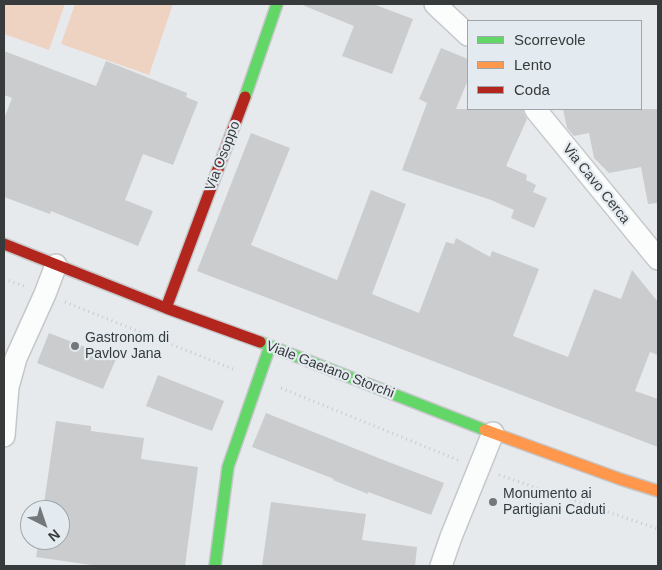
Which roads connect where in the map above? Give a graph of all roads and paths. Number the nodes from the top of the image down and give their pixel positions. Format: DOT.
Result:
graph roads {
  1 [pos="277,4"];
  2 [pos="435,4"];
  3 [pos="467,34"];
  4 [pos="535,110"];
  5 [pos="4,244"];
  6 [pos="658,259"];
  7 [pos="56,265"];
  8 [pos="4,279"];
  9 [pos="45,294"];
  10 [pos="166,308"];
  11 [pos="270,346"];
  12 [pos="258,379"];
  13 [pos="493,433"];
  14 [pos="4,436"];
  15 [pos="479,468"];
  16 [pos="658,490"];
  17 [pos="658,529"];
  18 [pos="214,566"];
  19 [pos="441,566"];
  1 -- 10 [label="street, Via Osoppo"];
  2 -- 3 [label="street"];
  4 -- 6 [label="street, Via Cavo Cerca"];
  5 -- 7 [label="street, Viale Gaetano Storchi"];
  7 -- 9 [label="street"];
  7 -- 10 [label="street, Viale Gaetano Storchi"];
  8 -- 9 [label="path"];
  9 -- 12 [label="path"];
  9 -- 14 [label="street"];
  10 -- 11 [label="street, Viale Gaetano Storchi"];
  11 -- 12 [label="street"];
  11 -- 13 [label="street, Viale Gaetano Storchi"];
  12 -- 15 [label="path"];
  12 -- 18 [label="street"];
  13 -- 15 [label="street"];
  13 -- 16 [label="street, Viale Gaetano Storchi"];
  15 -- 17 [label="path"];
  15 -- 19 [label="street"];
}
